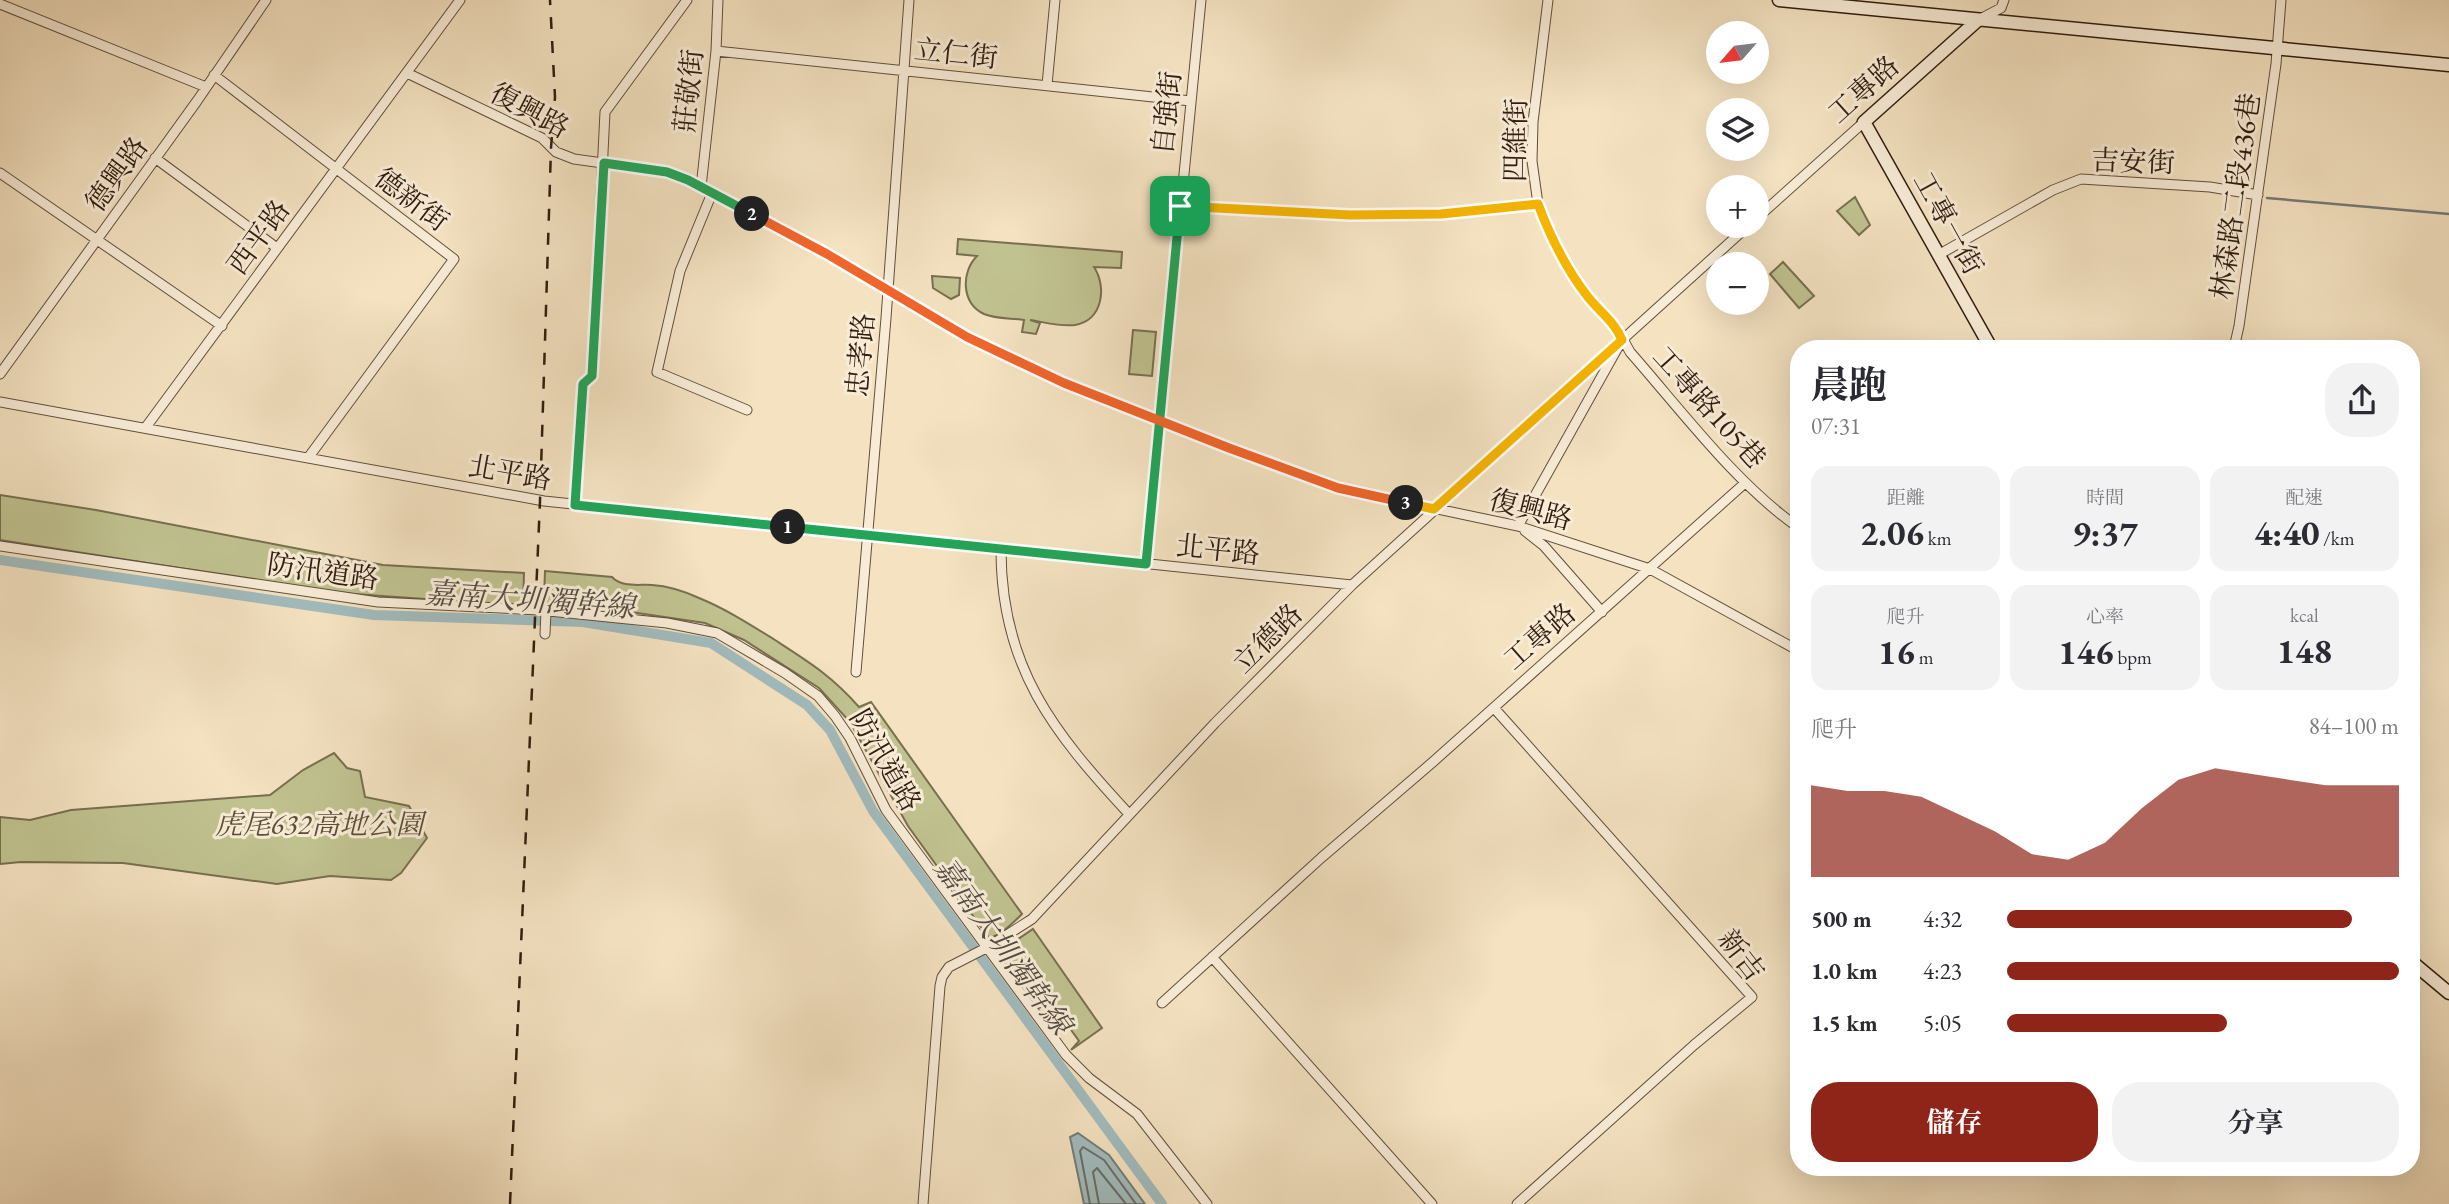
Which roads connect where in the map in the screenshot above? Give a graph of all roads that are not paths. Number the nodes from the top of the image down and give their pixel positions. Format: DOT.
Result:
graph roads {
  1 [pos="267,0"];
  2 [pos="460,0"];
  3 [pos="687,0"];
  4 [pos="718,0"];
  5 [pos="909,0"];
  6 [pos="1055,0"];
  7 [pos="1201,0"];
  8 [pos="1549,0"];
  9 [pos="1779,0"];
  10 [pos="2004,0"];
  11 [pos="2281,0"];
  12 [pos="1799,1"];
  13 [pos="0,4"];
  14 [pos="1978,20"];
  15 [pos="2277,49"];
  16 [pos="716,51"];
  17 [pos="2449,65"];
  18 [pos="904,70"];
  19 [pos="407,73"];
  20 [pos="214,75"];
  21 [pos="1047,85"];
  22 [pos="206,87"];
  23 [pos="1191,100"];
  24 [pos="1864,122"];
  25 [pos="155,158"];
  26 [pos="604,163"];
  27 [pos="335,169"];
  28 [pos="0,173"];
  29 [pos="701,187"];
  30 [pos="712,193"];
  31 [pos="2258,195"];
  32 [pos="1538,204"];
  33 [pos="1180,206"];
  34 [pos="1769,207"];
  35 [pos="1735,238"];
  36 [pos="97,239"];
  37 [pos="277,248"];
  38 [pos="1940,254"];
  39 [pos="888,290"];
  40 [pos="222,326"];
  41 [pos="1622,340"];
  42 [pos="1987,340"];
  43 [pos="2236,340"];
  44 [pos="0,374"];
  45 [pos="0,402"];
  46 [pos="747,410"];
  47 [pos="1159,421"];
  48 [pos="146,427"];
  49 [pos="308,458"];
  50 [pos="1745,483"];
  51 [pos="575,505"];
  52 [pos="1434,509"];
  53 [pos="1790,522"];
  54 [pos="1518,526"];
  55 [pos="867,535"];
  56 [pos="0,546"];
  57 [pos="1001,550"];
  58 [pos="1146,564"];
  59 [pos="1650,569"];
  60 [pos="1352,585"];
  61 [pos="546,611"];
  62 [pos="1602,612"];
  63 [pos="545,634"];
  64 [pos="1790,646"];
  65 [pos="856,672"];
  66 [pos="1494,708"];
  67 [pos="1129,814"];
  68 [pos="986,948"];
  69 [pos="1212,957"];
  70 [pos="2420,969"];
  71 [pos="2449,993"];
  72 [pos="1162,1003"];
  73 [pos="923,1204"];
  74 [pos="1207,1204"];
  75 [pos="1432,1204"];
  76 [pos="1517,1204"];
  1 -- 20 [label="street, 德興路"];
  2 -- 19 [label="street"];
  3 -- 26 [label="street"];
  4 -- 16 [label="street, 莊敬街"];
  5 -- 18 [label="street, 忠孝路"];
  6 -- 21 [label="street"];
  7 -- 23 [label="street, 自強街"];
  8 -- 32 [label="street, 四維街"];
  9 -- 12 [label="main road"];
  10 -- 14 [label="street, 工專路"];
  11 -- 15 [label="street, 林森路二段436巷"];
  12 -- 14 [label="main road"];
  13 -- 22 [label="street"];
  14 -- 15 [label="main road"];
  14 -- 24 [label="main road, 工專路"];
  15 -- 17 [label="main road"];
  15 -- 31 [label="street, 林森路二段436巷"];
  16 -- 18 [label="street, 立仁街"];
  16 -- 29 [label="street, 莊敬街"];
  18 -- 21 [label="street, 立仁街"];
  18 -- 39 [label="street, 忠孝路"];
  19 -- 26 [label="street, 復興路"];
  19 -- 27 [label="street, 西平路"];
  20 -- 22 [label="street, 德興路"];
  20 -- 27 [label="street, 德新街"];
  21 -- 23 [label="street, 立仁街"];
  22 -- 25 [label="street, 德興路"];
  23 -- 33 [label="street, 自強街"];
  24 -- 34 [label="street, 工專路"];
  24 -- 38 [label="main road, 工專一街"];
  25 -- 36 [label="street, 德興路"];
  25 -- 37 [label="street"];
  26 -- 29 [label="street, 復興路"];
  26 -- 51 [label="street"];
  27 -- 37 [label="street, 西平路"];
  27 -- 49 [label="street, 德新街"];
  28 -- 36 [label="street"];
  29 -- 30 [label="street, 復興路"];
  30 -- 39 [label="street, 復興路"];
  30 -- 46 [label="street"];
  31 -- 38 [label="street, 吉安街"];
  31 -- 43 [label="street, 林森路二段436巷"];
  32 -- 33 [label="street"];
  32 -- 41 [label="street, 四維街"];
  33 -- 47 [label="street, 自強街"];
  35 -- 41 [label="street"];
  36 -- 40 [label="street"];
  36 -- 44 [label="street, 德興路"];
  37 -- 40 [label="street, 西平路"];
  38 -- 42 [label="main road, 工專一街"];
  39 -- 47 [label="street, 復興路"];
  39 -- 55 [label="street, 忠孝路"];
  40 -- 48 [label="street, 西平路"];
  41 -- 50 [label="street, 工專路105巷"];
  41 -- 52 [label="street, 立德路"];
  41 -- 54 [label="street"];
  45 -- 48 [label="street, 北平路"];
  47 -- 52 [label="street, 復興路"];
  47 -- 58 [label="street, 自強街"];
  48 -- 49 [label="street, 北平路"];
  49 -- 51 [label="street, 北平路"];
  50 -- 53 [label="street, 工專路105巷"];
  50 -- 59 [label="street"];
  51 -- 55 [label="street, 北平路"];
  52 -- 54 [label="street, 復興路"];
  52 -- 60 [label="street, 立德路"];
  54 -- 59 [label="street, 復興路"];
  54 -- 62 [label="street, 工專路"];
  55 -- 57 [label="street, 北平路"];
  55 -- 65 [label="street, 忠孝路"];
  56 -- 61 [label="street, 防汛道路"];
  57 -- 58 [label="street, 北平路"];
  57 -- 67 [label="street"];
  58 -- 60 [label="street, 北平路"];
  59 -- 62 [label="street"];
  59 -- 64 [label="street, 復興路"];
  60 -- 67 [label="street, 立德路"];
  61 -- 63 [label="street"];
  61 -- 68 [label="street, 防汛道路"];
  62 -- 66 [label="street, 工專路"];
  66 -- 69 [label="street, 工專路"];
  66 -- 76 [label="street, 新吉"];
  67 -- 68 [label="street, 立德路"];
  68 -- 73 [label="street, 立德路"];
  68 -- 74 [label="street, 防汛道路"];
  69 -- 72 [label="street, 工專路"];
  69 -- 75 [label="street"];
  70 -- 71 [label="main road"];
}
